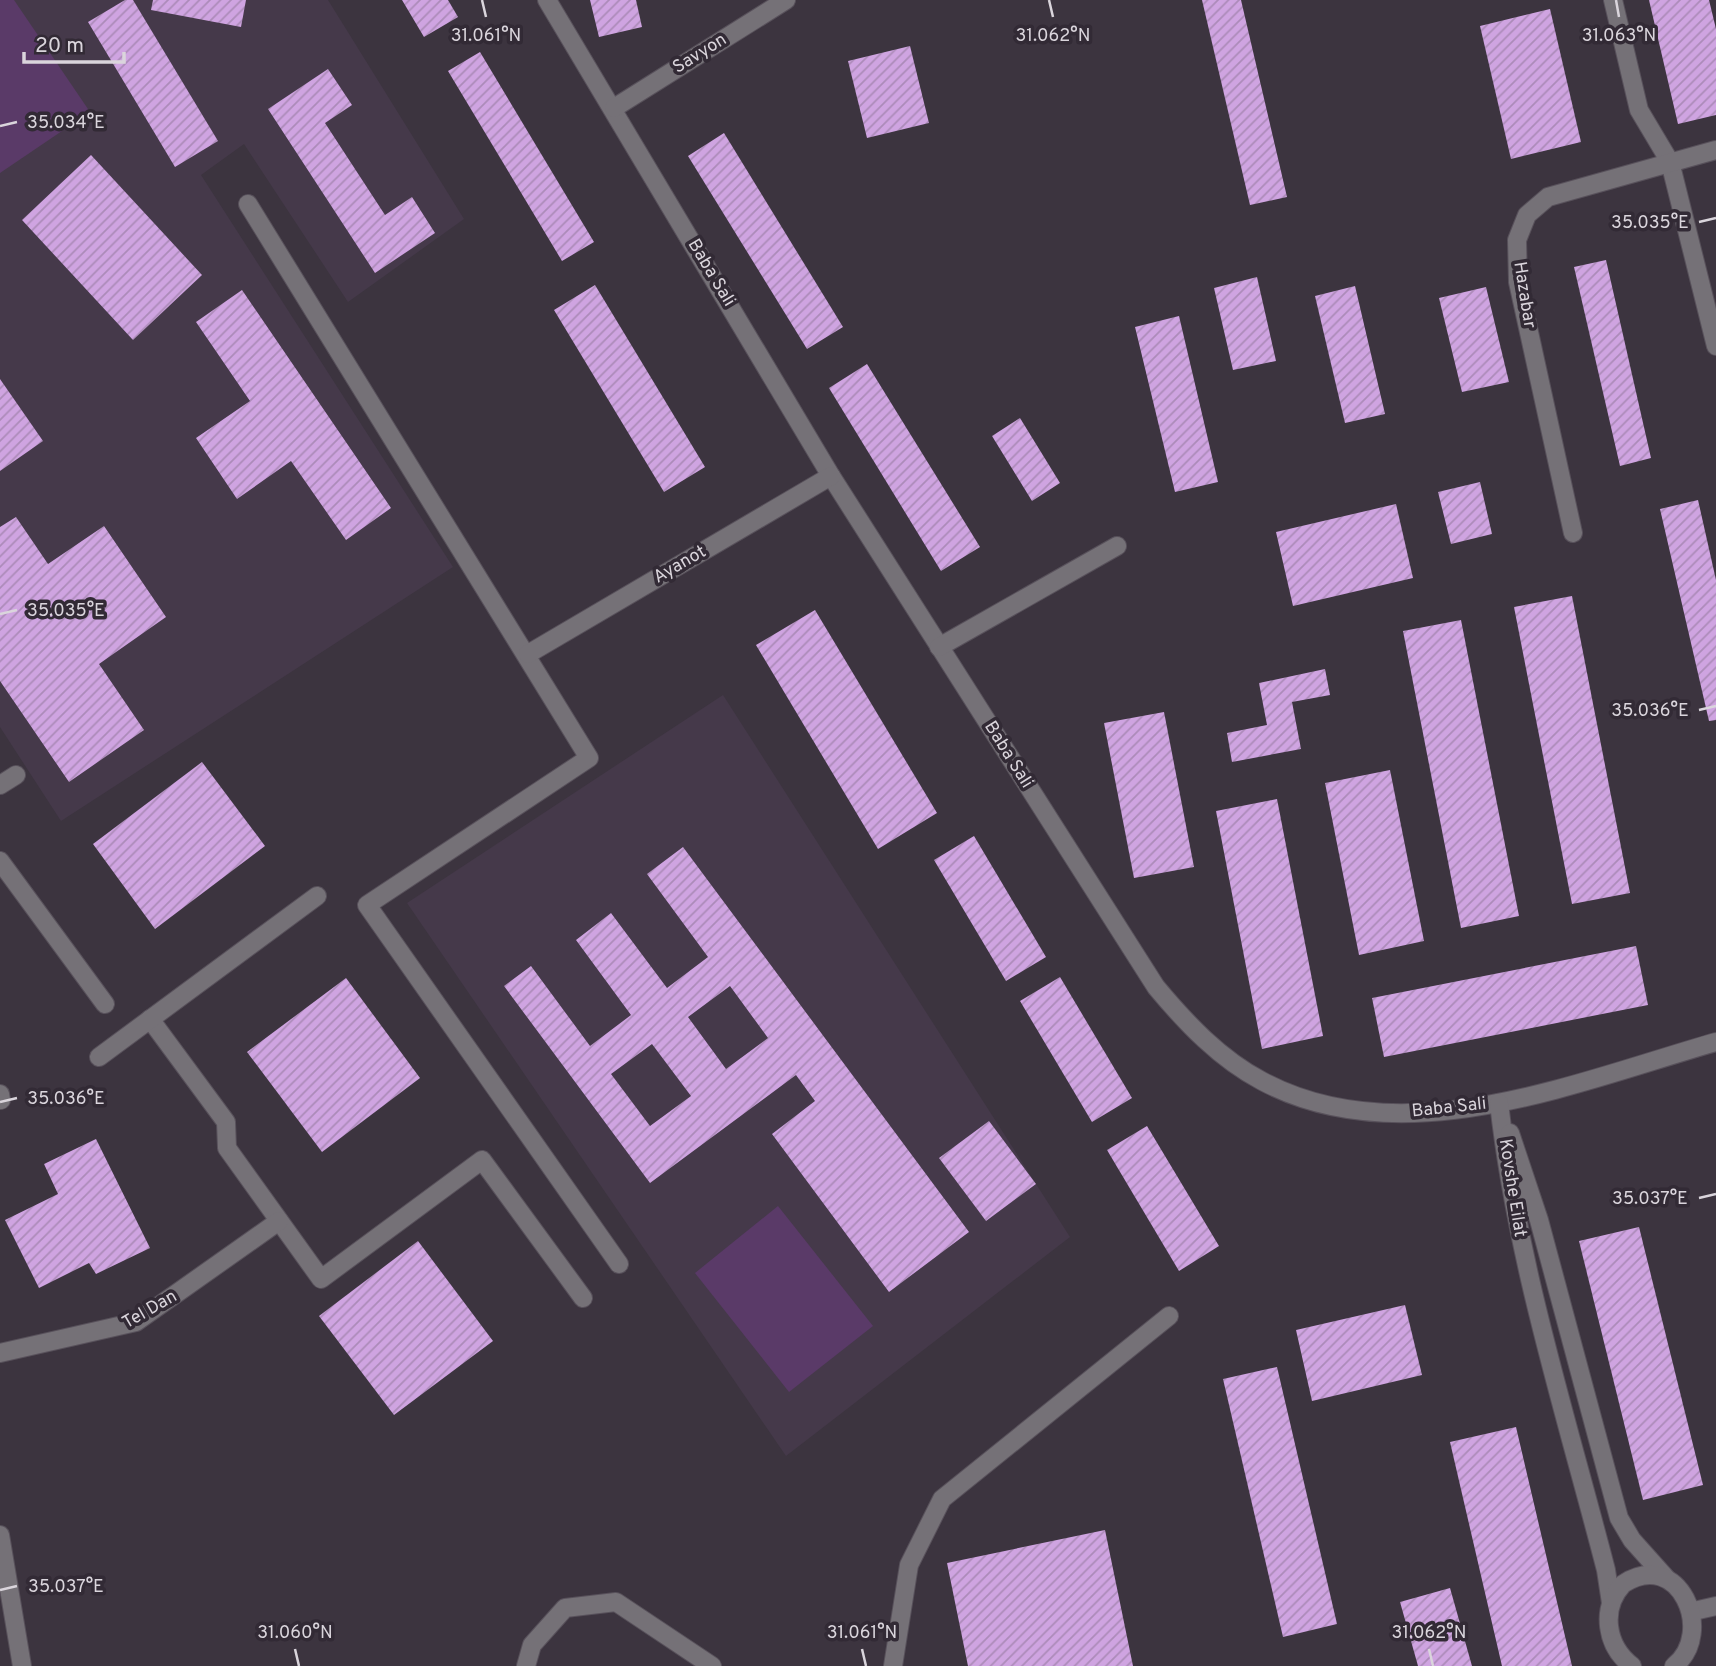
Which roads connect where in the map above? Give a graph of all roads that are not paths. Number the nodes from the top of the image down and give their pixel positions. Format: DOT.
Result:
graph roads {
  1 [pos="547,0"];
  2 [pos="786,0"];
  3 [pos="1613,0"];
  4 [pos="614,108"];
  5 [pos="1716,150"];
  6 [pos="1670,162"];
  7 [pos="248,204"];
  8 [pos="1716,346"];
  9 [pos="831,476"];
  10 [pos="1573,533"];
  11 [pos="1117,546"];
  12 [pos="939,647"];
  13 [pos="528,654"];
  14 [pos="16,775"];
  15 [pos="0,785"];
  16 [pos="0,861"];
  17 [pos="317,896"];
  18 [pos="105,1004"];
  19 [pos="150,1019"];
  20 [pos="1716,1042"];
  21 [pos="99,1057"];
  22 [pos="1499,1103"];
  23 [pos="279,1221"];
  24 [pos="619,1264"];
  25 [pos="583,1298"];
  26 [pos="1169,1316"];
  27 [pos="0,1353"];
  28 [pos="0,1535"];
  29 [pos="1666,1578"];
  30 [pos="1611,1602"];
  31 [pos="1716,1606"];
  32 [pos="1694,1611"];
  33 [pos="1678,1664"];
  34 [pos="1631,1665"];
  35 [pos="22,1666"];
  36 [pos="526,1666"];
  37 [pos="712,1666"];
  38 [pos="893,1666"];
  1 -- 4 [label="street, Baba Sali"];
  2 -- 4 [label="street, Savyon"];
  3 -- 6 [label="street"];
  4 -- 9 [label="street, Baba Sali"];
  5 -- 6 [label="street, Hazabar"];
  6 -- 8 [label="street"];
  6 -- 10 [label="street, Hazabar"];
  7 -- 13 [label="street"];
  9 -- 12 [label="street, Baba Sali"];
  9 -- 13 [label="street, Ayanot"];
  11 -- 12 [label="street"];
  12 -- 22 [label="street, Baba Sali"];
  13 -- 24 [label="street"];
  14 -- 15 [label="street"];
  16 -- 18 [label="street"];
  17 -- 19 [label="street"];
  19 -- 21 [label="street"];
  19 -- 23 [label="street"];
  20 -- 22 [label="street, Baba Sali"];
  22 -- 29 [label="street, Kovshe Eilat"];
  22 -- 30 [label="street, Kovshe Eilat"];
  23 -- 25 [label="street"];
  23 -- 27 [label="street, Tel Dan"];
  26 -- 38 [label="street"];
  28 -- 35 [label="street"];
  29 -- 30 [label="street"];
  29 -- 32 [label="street, Kovshe Eilat"];
  30 -- 34 [label="street, Kovshe Eilat"];
  31 -- 32 [label="street"];
  32 -- 33 [label="street"];
  36 -- 37 [label="street"];
}
